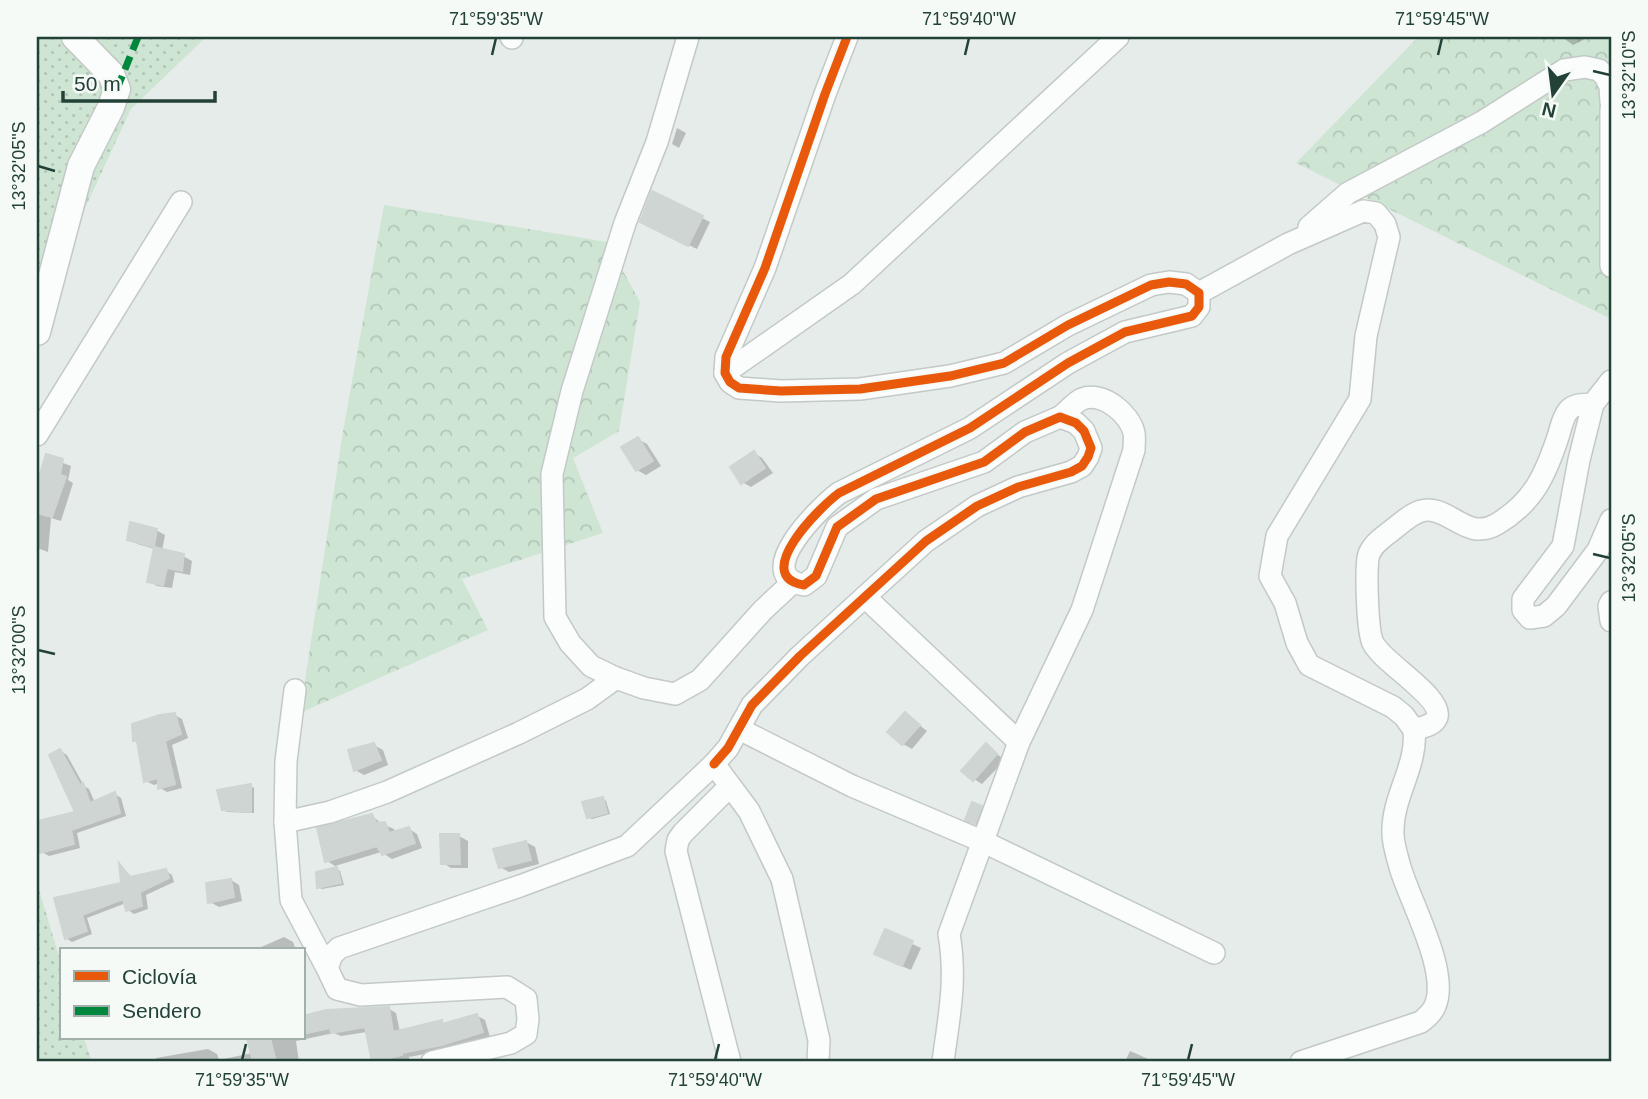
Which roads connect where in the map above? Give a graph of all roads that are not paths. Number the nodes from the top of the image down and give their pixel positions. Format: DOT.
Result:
graph roads {
  1 [pos="75,37"];
  2 [pos="688,37"];
  3 [pos="847,37"];
  4 [pos="1118,37"];
  5 [pos="1611,102"];
  6 [pos="1611,109"];
  7 [pos="181,202"];
  8 [pos="1288,244"];
  9 [pos="1611,266"];
  10 [pos="1199,293"];
  11 [pos="37,332"];
  12 [pos="725,373"];
  13 [pos="1611,381"];
  14 [pos="1593,404"];
  15 [pos="1060,417"];
  16 [pos="37,435"];
  17 [pos="1611,520"];
  18 [pos="792,583"];
  19 [pos="865,597"];
  20 [pos="1611,602"];
  21 [pos="1611,621"];
  22 [pos="616,678"];
  23 [pos="295,690"];
  24 [pos="739,729"];
  25 [pos="1414,730"];
  26 [pos="1019,742"];
  27 [pos="714,764"];
  28 [pos="730,786"];
  29 [pos="285,822"];
  30 [pos="985,842"];
  31 [pos="1214,953"];
  32 [pos="327,968"];
  33 [pos="432,1062"];
  34 [pos="730,1062"];
  35 [pos="818,1062"];
  36 [pos="943,1062"];
  37 [pos="1301,1062"];
  1 -- 11 [label="street"];
  2 -- 22 [label="street"];
  3 -- 12 [label="street"];
  4 -- 12 [label="street"];
  5 -- 8 [label="street"];
  6 -- 9 [label="street"];
  7 -- 16 [label="street"];
  8 -- 10 [label="street"];
  8 -- 25 [label="street"];
  10 -- 12 [label="street"];
  10 -- 18 [label="street"];
  13 -- 14 [label="street"];
  14 -- 17 [label="street"];
  14 -- 25 [label="street"];
  15 -- 18 [label="street"];
  15 -- 19 [label="street"];
  15 -- 26 [label="street"];
  18 -- 22 [label="street"];
  19 -- 24 [label="street"];
  19 -- 26 [label="street"];
  20 -- 21 [label="street"];
  22 -- 29 [label="street"];
  23 -- 29 [label="street"];
  24 -- 27 [label="street"];
  24 -- 30 [label="street"];
  25 -- 37 [label="street"];
  26 -- 30 [label="street"];
  27 -- 28 [label="street"];
  27 -- 32 [label="street"];
  28 -- 34 [label="street"];
  28 -- 35 [label="street"];
  29 -- 32 [label="street"];
  30 -- 31 [label="street"];
  30 -- 36 [label="street"];
  32 -- 33 [label="street"];
}
